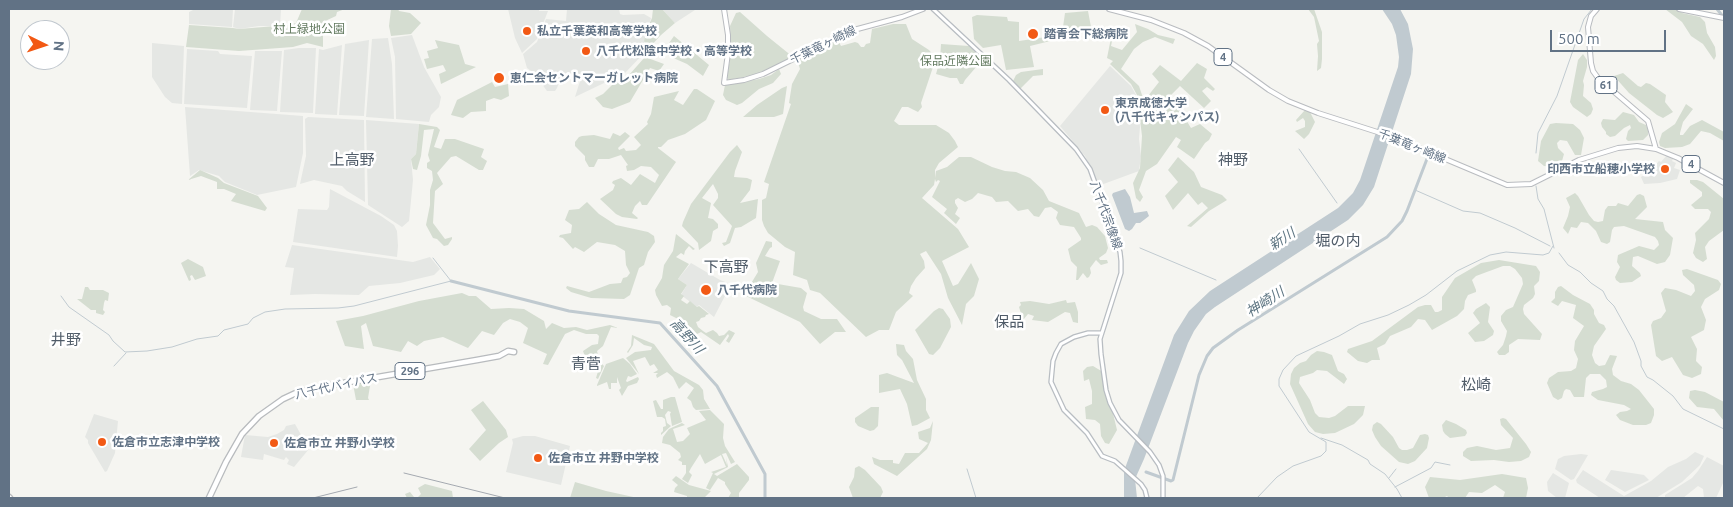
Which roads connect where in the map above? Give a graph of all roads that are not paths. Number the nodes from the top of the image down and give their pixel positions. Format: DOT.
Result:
graph roads {
  1 [pos="724,9"];
  2 [pos="923,9"];
  3 [pos="933,9"];
  4 [pos="1108,9"];
  5 [pos="1597,9"];
  6 [pos="1680,9"];
  7 [pos="1724,18"];
  8 [pos="1656,149"];
  9 [pos="1724,184"];
  10 [pos="1101,333"];
  11 [pos="514,352"];
  12 [pos="209,498"];
  13 [pos="1146,498"];
  14 [pos="1164,498"];
  1 -- 2 [label="main road, 千葉竜ヶ崎線"];
  3 -- 10 [label="main road, 八千代宗像線"];
  4 -- 8 [label="main road, 千葉竜ヶ崎線 / 4"];
  5 -- 8 [label="main road, 61"];
  6 -- 7 [label="main road"];
  8 -- 9 [label="main road, 千葉竜ヶ崎線 / 4"];
  10 -- 13 [label="main road"];
  10 -- 14 [label="main road, 八千代宗像線"];
  11 -- 12 [label="highway, 八千代バイパス / 296"];
}
